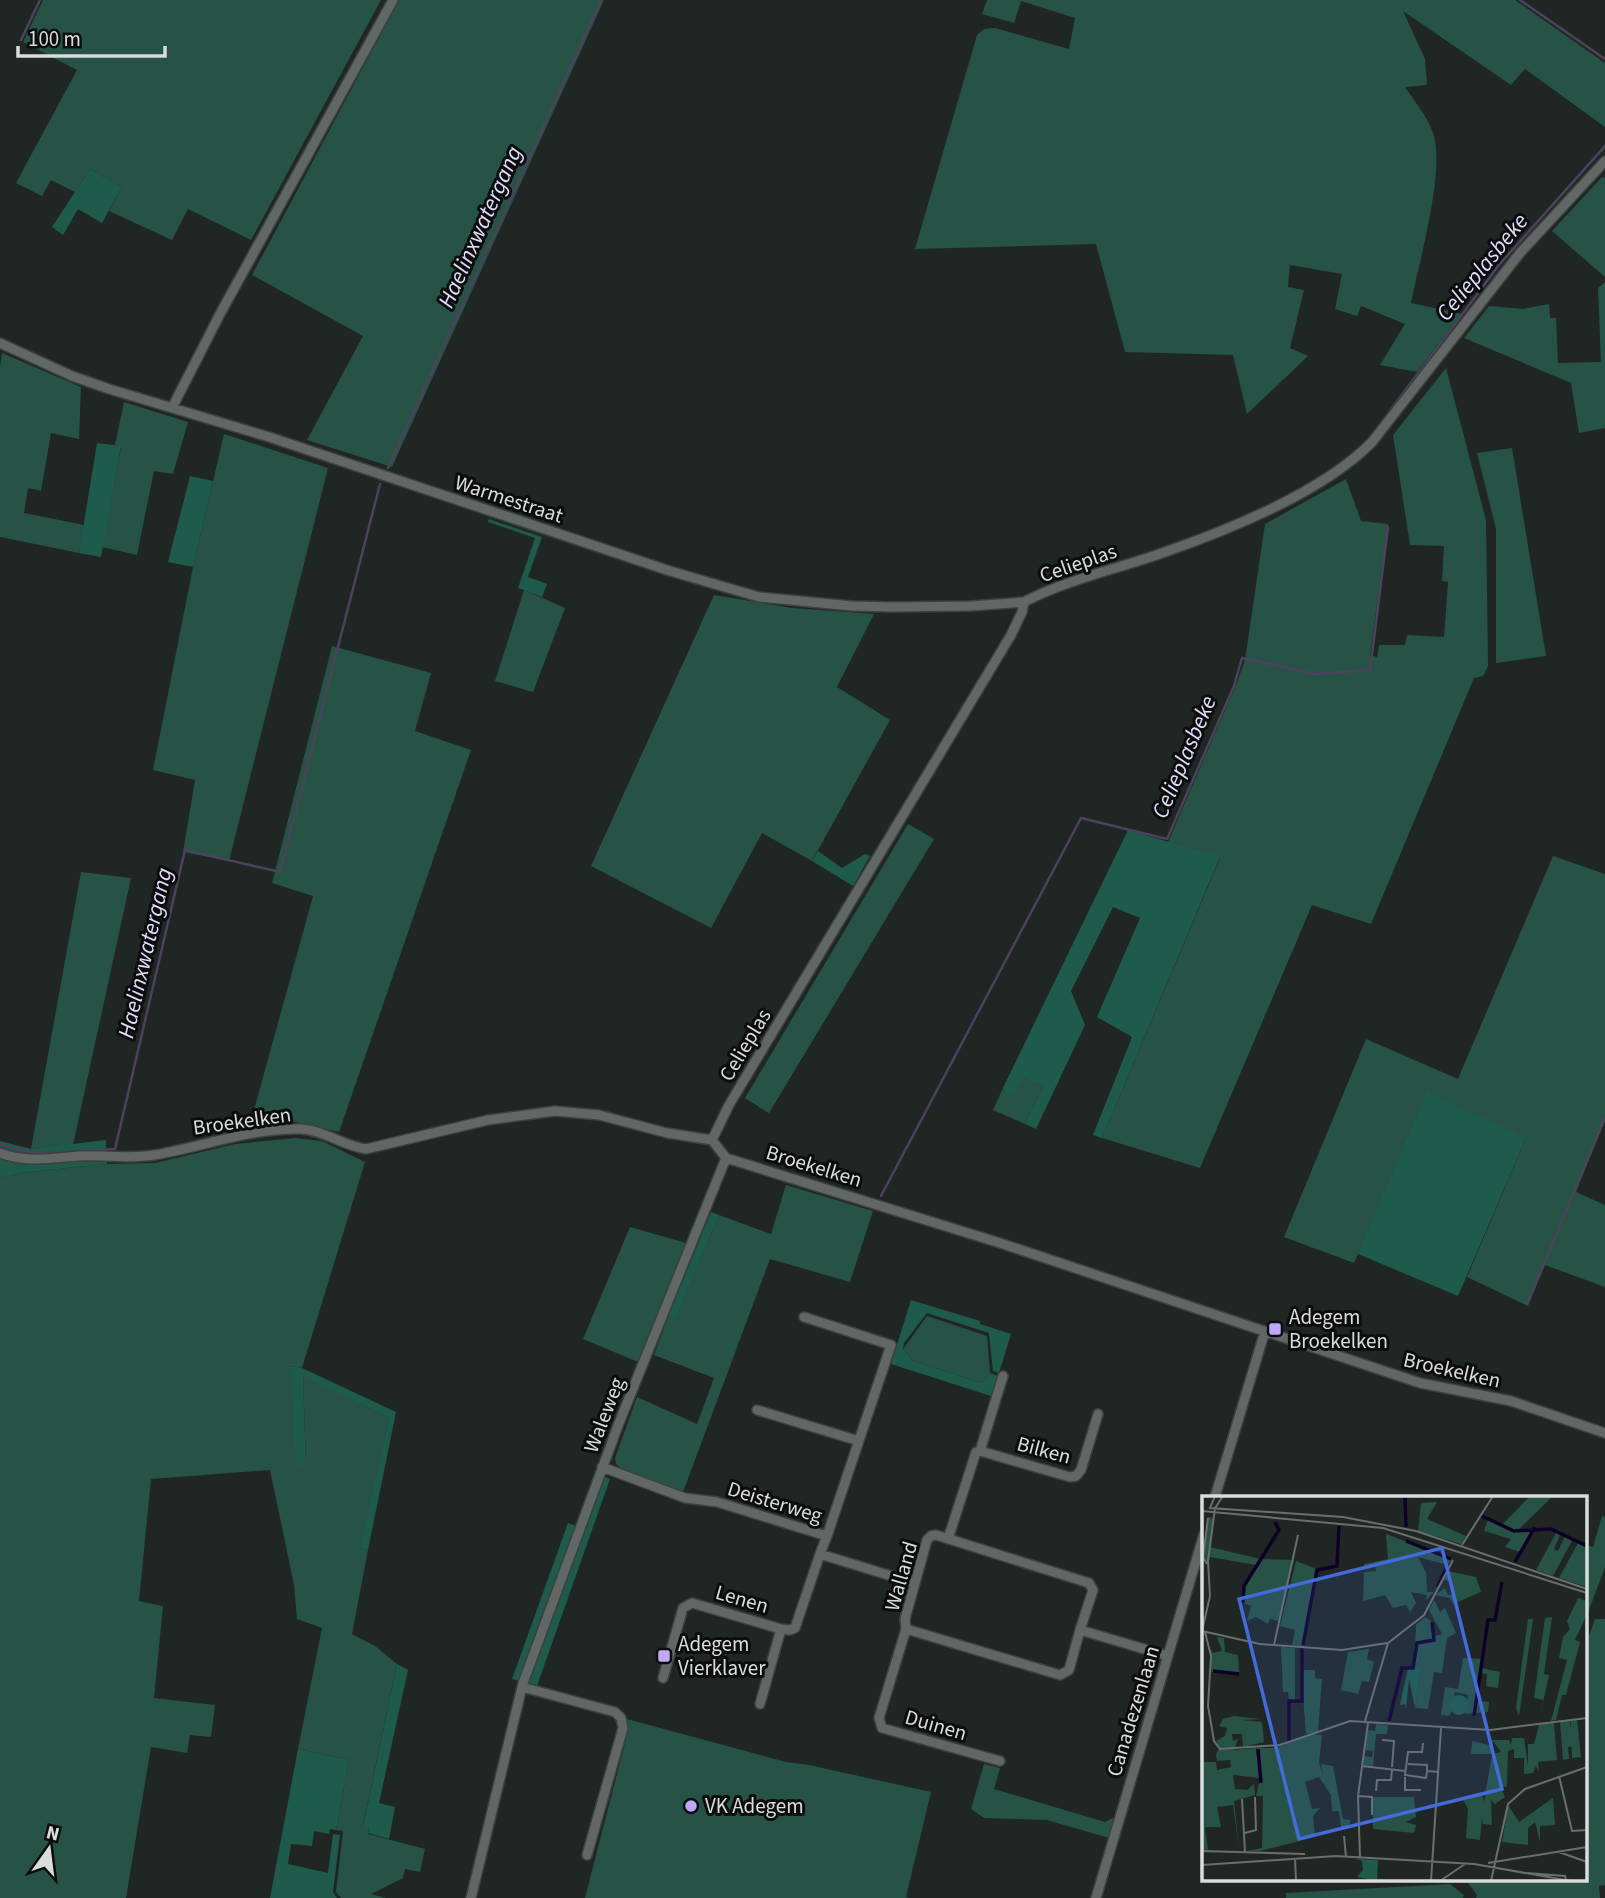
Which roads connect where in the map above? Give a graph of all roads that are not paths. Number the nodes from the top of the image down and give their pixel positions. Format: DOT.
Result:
graph roads {
  1 [pos="393,0"];
  2 [pos="1605,161"];
  3 [pos="0,343"];
  4 [pos="172,408"];
  5 [pos="1024,602"];
  6 [pos="712,1140"];
  7 [pos="0,1153"];
  8 [pos="726,1158"];
  9 [pos="804,1317"];
  10 [pos="1265,1331"];
  11 [pos="1003,1376"];
  12 [pos="757,1410"];
  13 [pos="1098,1415"];
  14 [pos="1605,1433"];
  15 [pos="859,1441"];
  16 [pos="979,1451"];
  17 [pos="602,1467"];
  18 [pos="1215,1496"];
  19 [pos="827,1536"];
  20 [pos="948,1539"];
  21 [pos="1202,1541"];
  22 [pos="820,1554"];
  23 [pos="914,1583"];
  24 [pos="781,1629"];
  25 [pos="906,1629"];
  26 [pos="1080,1630"];
  27 [pos="1168,1656"];
  28 [pos="663,1678"];
  29 [pos="522,1687"];
  30 [pos="760,1704"];
  31 [pos="1000,1761"];
  32 [pos="587,1855"];
  33 [pos="471,1898"];
  34 [pos="1096,1898"];
  1 -- 4 [label="street"];
  2 -- 5 [label="street, Celieplas"];
  3 -- 4 [label="street, Warmestraat"];
  4 -- 5 [label="street, Warmestraat"];
  5 -- 6 [label="street, Celieplas"];
  6 -- 7 [label="street, Broekelken"];
  6 -- 8 [label="street"];
  8 -- 10 [label="street, Broekelken"];
  8 -- 17 [label="street, Waleweg"];
  9 -- 15 [label="street"];
  10 -- 14 [label="street, Broekelken"];
  10 -- 18 [label="street"];
  11 -- 16 [label="street"];
  12 -- 15 [label="street"];
  13 -- 16 [label="street, Bilken"];
  15 -- 19 [label="street"];
  16 -- 20 [label="street"];
  17 -- 19 [label="street, Deisterweg"];
  17 -- 29 [label="street, Waleweg"];
  19 -- 22 [label="street, Deisterweg"];
  20 -- 23 [label="street, Walland"];
  20 -- 26 [label="street, Walland"];
  21 -- 27 [label="street, Canadezenlaan"];
  22 -- 23 [label="street, Deisterweg"];
  22 -- 24 [label="street, Lenen"];
  23 -- 25 [label="street, Walland"];
  24 -- 28 [label="street, Lenen"];
  24 -- 30 [label="street, Lenen"];
  25 -- 26 [label="street, Walland"];
  25 -- 31 [label="street, Duinen"];
  26 -- 27 [label="street"];
  27 -- 34 [label="street, Canadezenlaan"];
  29 -- 32 [label="street"];
  29 -- 33 [label="street, Waleweg"];
}
